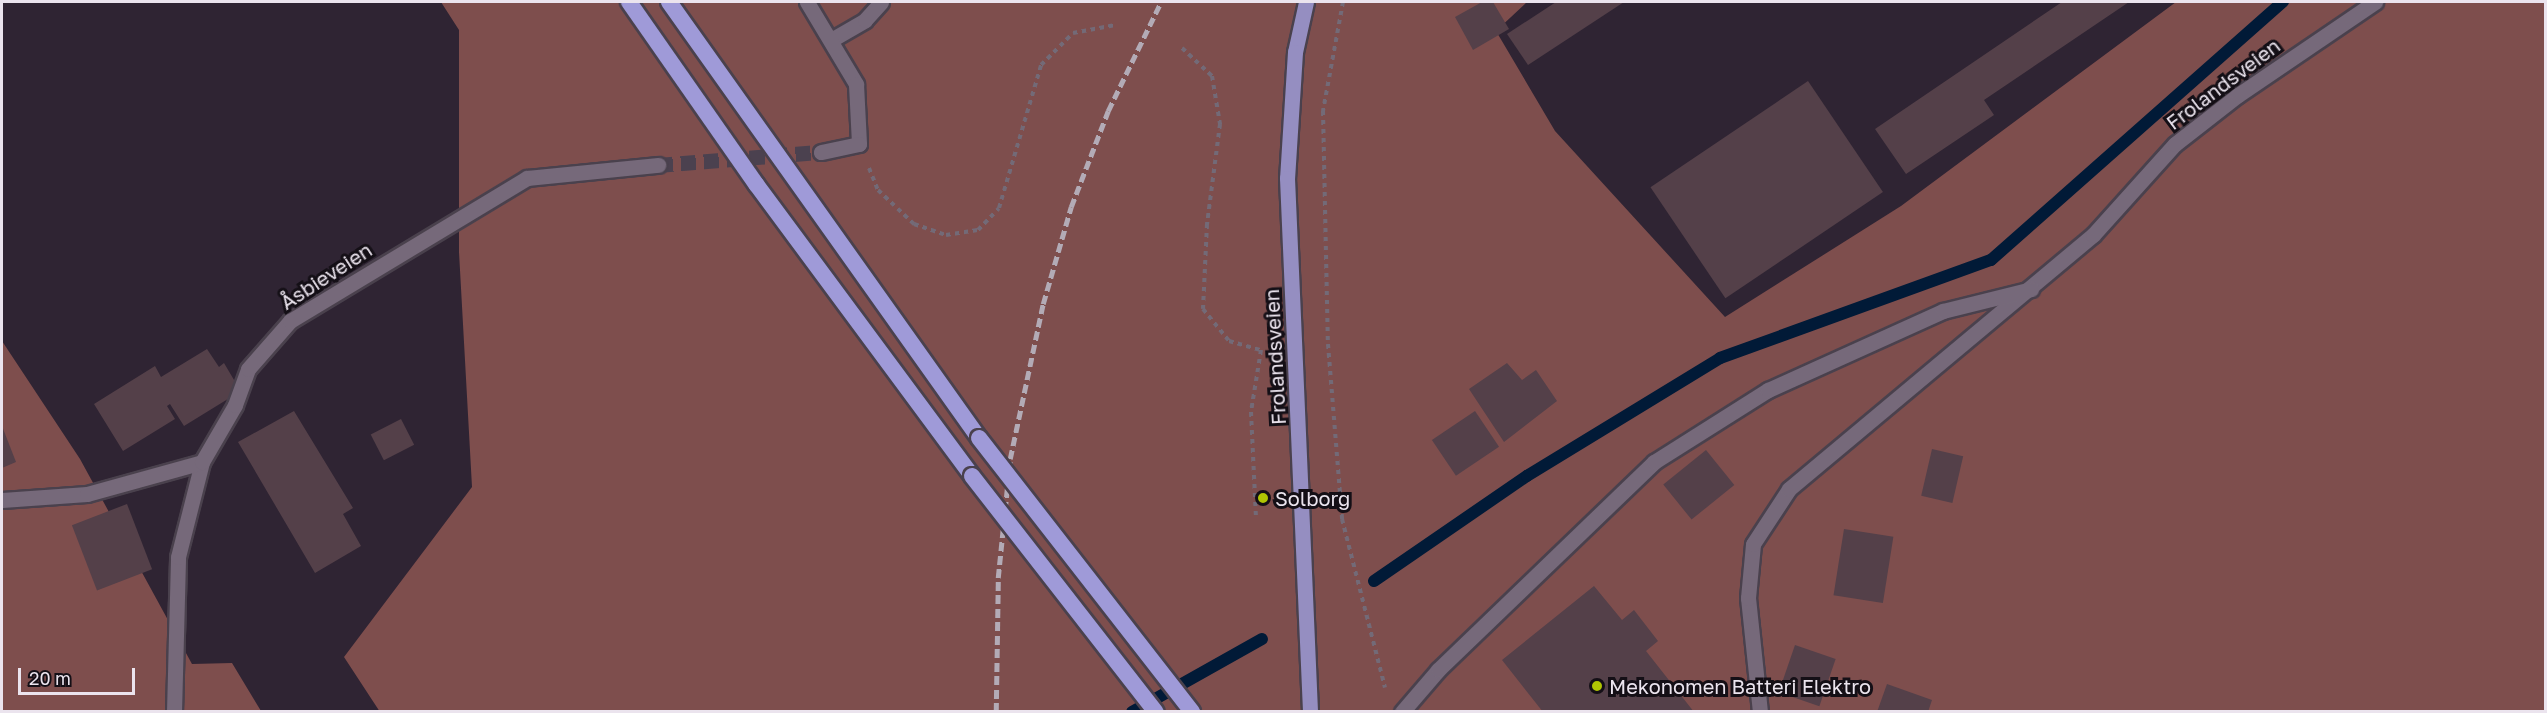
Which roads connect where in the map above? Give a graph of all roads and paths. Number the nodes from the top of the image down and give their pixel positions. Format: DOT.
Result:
graph roads {
  1 [pos="629,2"];
  2 [pos="669,2"];
  3 [pos="807,2"];
  4 [pos="881,2"];
  5 [pos="1306,2"];
  6 [pos="1343,2"];
  7 [pos="2376,2"];
  8 [pos="1115,25"];
  9 [pos="831,40"];
  10 [pos="1182,48"];
  11 [pos="859,144"];
  12 [pos="821,152"];
  13 [pos="658,165"];
  14 [pos="2031,289"];
  15 [pos="202,462"];
  16 [pos="2,500"];
  17 [pos="1256,517"];
  18 [pos="1388,700"];
  19 [pos="174,711"];
  20 [pos="1156,711"];
  21 [pos="1192,711"];
  22 [pos="1310,711"];
  23 [pos="1402,711"];
  24 [pos="1760,711"];
  1 -- 20 [label="highway, bridge"];
  2 -- 21 [label="highway, bridge"];
  3 -- 9 [label="street"];
  4 -- 9 [label="street"];
  5 -- 22 [label="main road, Frolandsveien"];
  6 -- 18 [label="path"];
  7 -- 14 [label="street, Frolandsveien"];
  8 -- 11 [label="path"];
  9 -- 11 [label="street"];
  10 -- 17 [label="path"];
  11 -- 12 [label="street"];
  13 -- 15 [label="street, Åsbieveien"];
  14 -- 23 [label="street"];
  14 -- 24 [label="street, Frolandsveien"];
  15 -- 16 [label="street"];
  15 -- 19 [label="street, Åsbieveien"];
}
